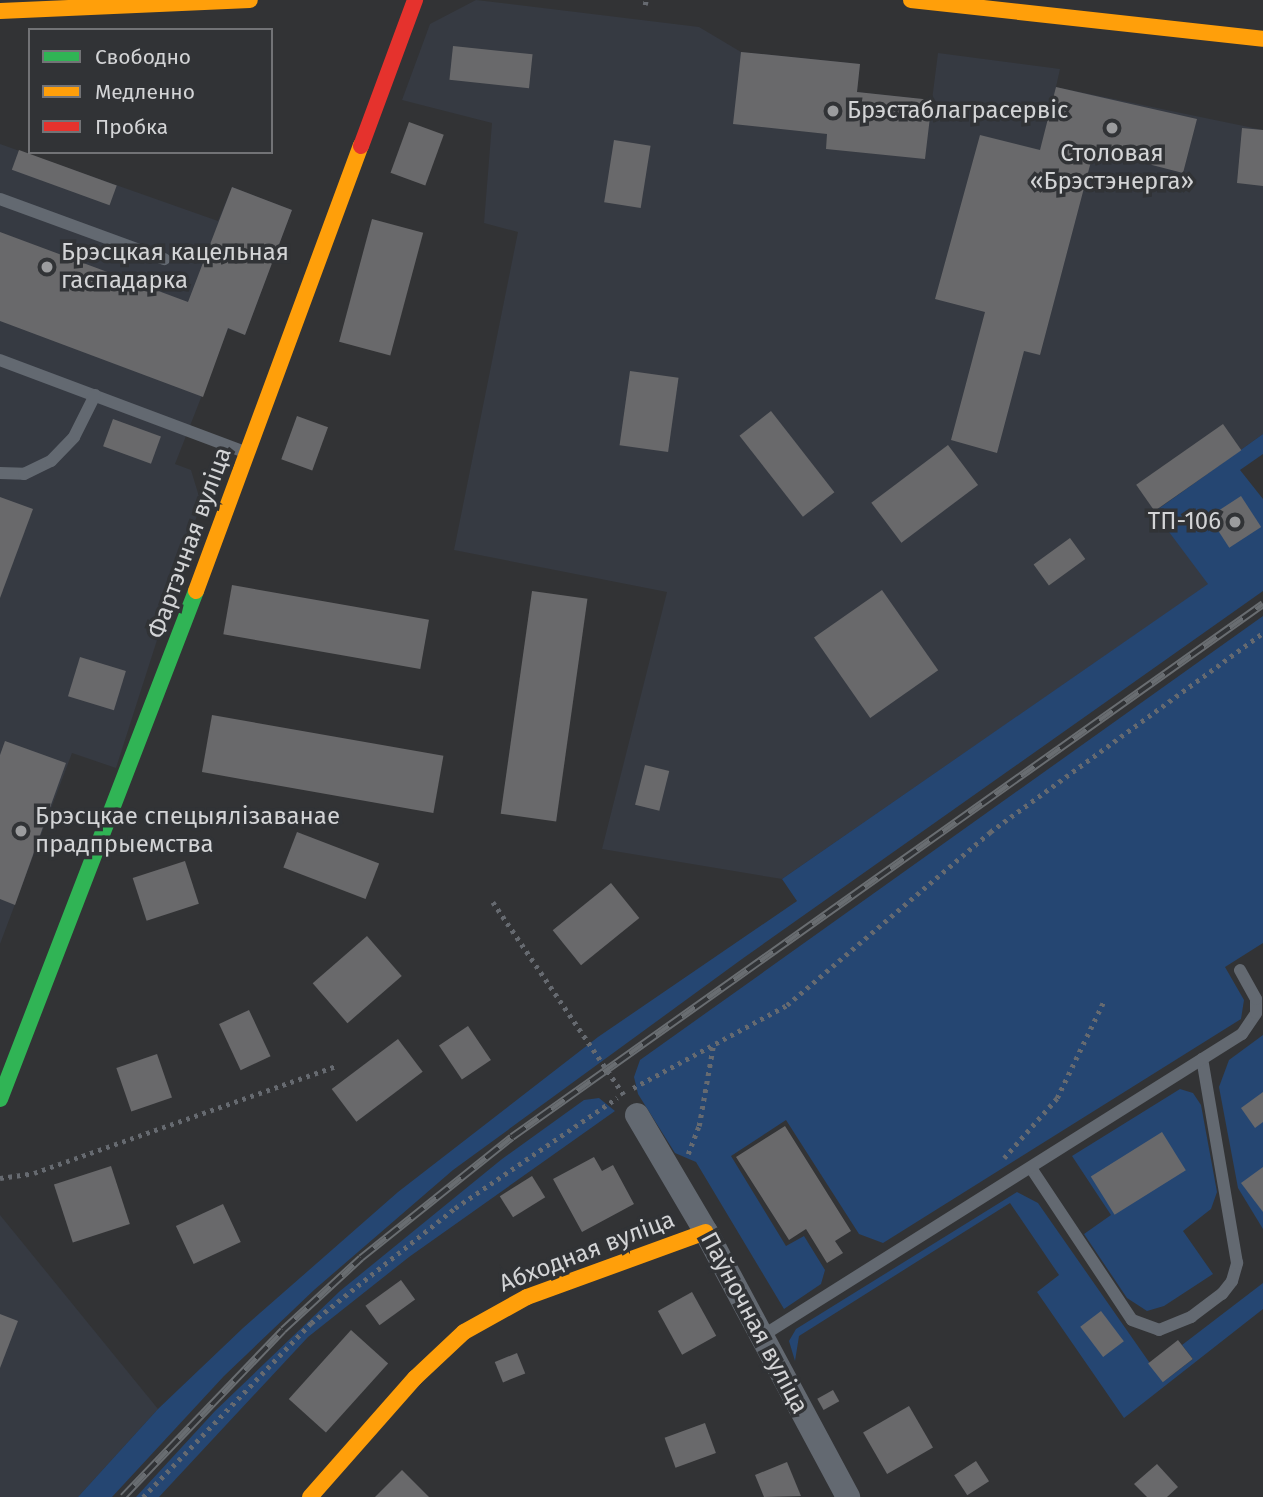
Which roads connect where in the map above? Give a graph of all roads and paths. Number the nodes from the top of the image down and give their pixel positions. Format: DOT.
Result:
graph roads {
  1 [pos="250,0"];
  2 [pos="415,0"];
  3 [pos="911,0"];
  4 [pos="0,11"];
  5 [pos="1263,39"];
  6 [pos="0,200"];
  7 [pos="164,259"];
  8 [pos="0,360"];
  9 [pos="95,395"];
  10 [pos="247,454"];
  11 [pos="0,473"];
  12 [pos="1263,633"];
  13 [pos="493,902"];
  14 [pos="1240,970"];
  15 [pos="1103,1003"];
  16 [pos="714,1046"];
  17 [pos="1202,1059"];
  18 [pos="336,1066"];
  19 [pos="623,1093"];
  20 [pos="0,1099"];
  21 [pos="637,1115"];
  22 [pos="997,1166"];
  23 [pos="1031,1168"];
  24 [pos="673,1176"];
  25 [pos="0,1178"];
  26 [pos="706,1232"];
  27 [pos="761,1336"];
  28 [pos="143,1497"];
  29 [pos="310,1497"];
  30 [pos="848,1497"];
  1 -- 4 [label="street"];
  2 -- 10 [label="street, Фартэчная вуліца"];
  3 -- 5 [label="street"];
  6 -- 7 [label="lane"];
  8 -- 9 [label="lane"];
  9 -- 10 [label="lane"];
  9 -- 11 [label="lane"];
  10 -- 20 [label="street, Фартэчная вуліца"];
  12 -- 16 [label="path"];
  13 -- 19 [label="path"];
  14 -- 17 [label="lane"];
  15 -- 22 [label="path"];
  16 -- 19 [label="path"];
  16 -- 24 [label="path"];
  17 -- 23 [label="lane"];
  17 -- 23 [label="lane"];
  18 -- 25 [label="path"];
  19 -- 21 [label="path"];
  19 -- 28 [label="path"];
  21 -- 24 [label="street, Паўночная вуліца"];
  23 -- 27 [label="lane"];
  24 -- 26 [label="street, Паўночная вуліца"];
  26 -- 27 [label="street, Паўночная вуліца"];
  26 -- 29 [label="street, Абходная вуліца"];
  27 -- 30 [label="street, Паўночная вуліца"];
}
